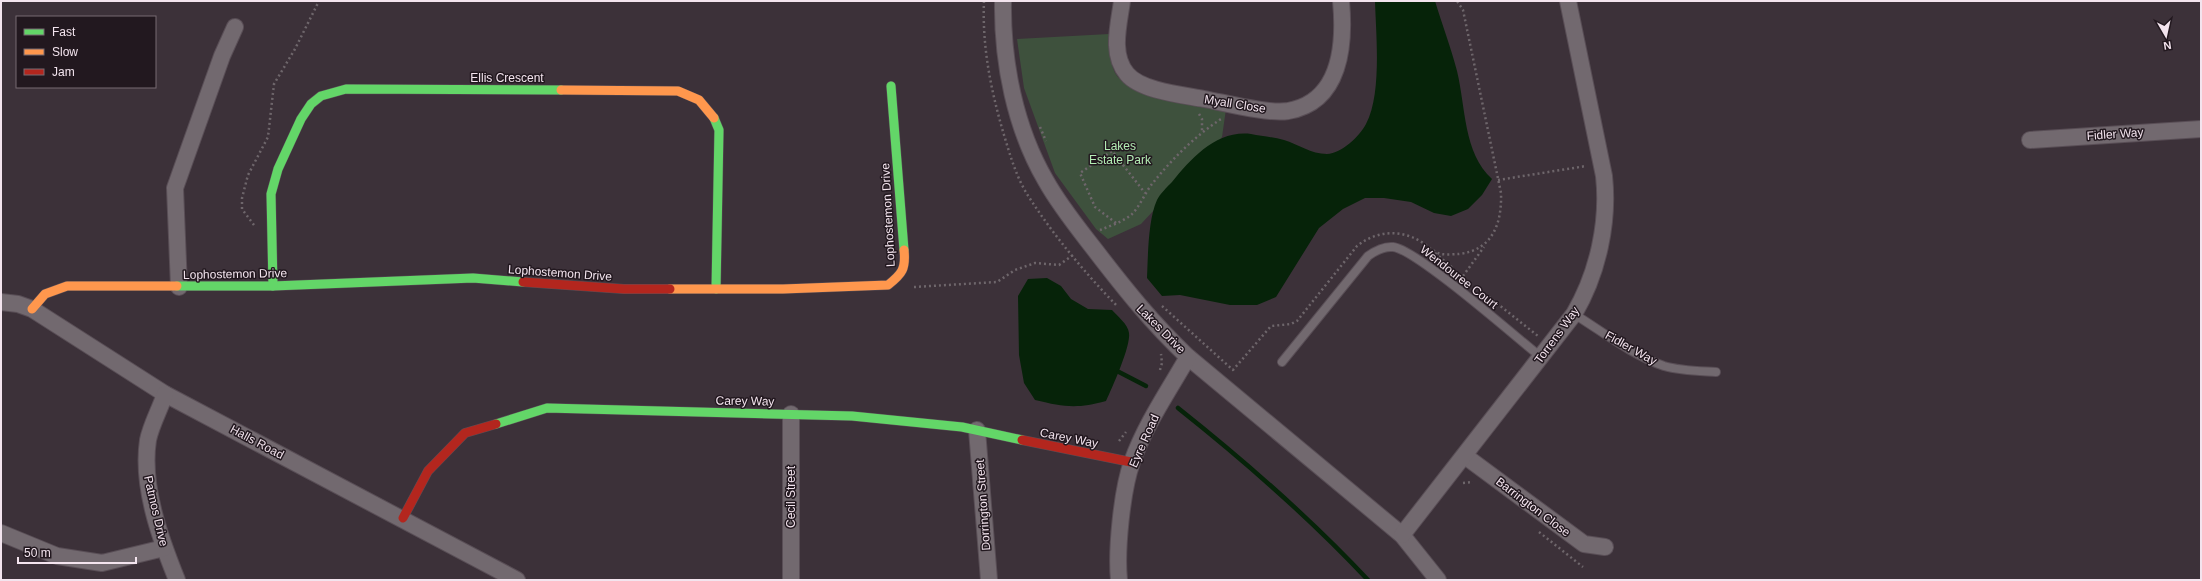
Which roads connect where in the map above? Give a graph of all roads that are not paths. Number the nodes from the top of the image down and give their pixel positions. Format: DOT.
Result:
graph roads {
  1 [pos="1003,1"];
  2 [pos="1122,1"];
  3 [pos="1341,1"];
  4 [pos="1568,1"];
  5 [pos="235,27"];
  6 [pos="891,86"];
  7 [pos="2201,129"];
  8 [pos="2030,140"];
  9 [pos="273,286"];
  10 [pos="179,287"];
  11 [pos="716,289"];
  12 [pos="1,302"];
  13 [pos="32,309"];
  14 [pos="1574,314"];
  15 [pos="1188,357"];
  16 [pos="1542,358"];
  17 [pos="1282,362"];
  18 [pos="1716,372"];
  19 [pos="165,394"];
  20 [pos="791,414"];
  21 [pos="977,430"];
  22 [pos="1465,456"];
  23 [pos="1131,462"];
  24 [pos="403,518"];
  25 [pos="1,533"];
  26 [pos="1402,535"];
  27 [pos="1605,547"];
  28 [pos="164,548"];
  29 [pos="177,580"];
  30 [pos="517,580"];
  31 [pos="790,580"];
  32 [pos="988,580"];
  33 [pos="1119,580"];
  34 [pos="1438,580"];
  1 -- 15 [label="street, Lakes Drive"];
  2 -- 3 [label="street, Myall Close"];
  4 -- 14 [label="street, Torrens Way"];
  5 -- 10 [label="street"];
  6 -- 11 [label="street, Lophostemon Drive"];
  7 -- 8 [label="street, Fidler Way"];
  9 -- 10 [label="street, Lophostemon Drive"];
  9 -- 11 [label="street, Lophostemon Drive"];
  9 -- 11 [label="street, Ellis Crescent"];
  10 -- 13 [label="street, Lophostemon Drive"];
  12 -- 13 [label="street, Halls Road"];
  13 -- 19 [label="street, Halls Road"];
  14 -- 16 [label="street, Torrens Way"];
  14 -- 18 [label="lane, Fidler Way"];
  15 -- 23 [label="street, Eyre Road"];
  15 -- 26 [label="street, Lakes Drive"];
  16 -- 17 [label="lane, Wendouree Court"];
  16 -- 22 [label="street, Torrens Way"];
  19 -- 24 [label="street, Halls Road"];
  19 -- 28 [label="street, Patmos Drive"];
  20 -- 21 [label="street, Carey Way"];
  20 -- 24 [label="street, Carey Way"];
  20 -- 31 [label="street, Cecil Street"];
  21 -- 23 [label="street, Carey Way"];
  21 -- 32 [label="street, Dorrington Street"];
  22 -- 26 [label="street, Torrens Way"];
  22 -- 27 [label="street, Barrington Close"];
  23 -- 33 [label="street, Eyre Road"];
  24 -- 30 [label="street, Halls Road"];
  25 -- 28 [label="street"];
  26 -- 34 [label="street, Lakes Drive"];
  28 -- 29 [label="street, Patmos Drive"];
}
